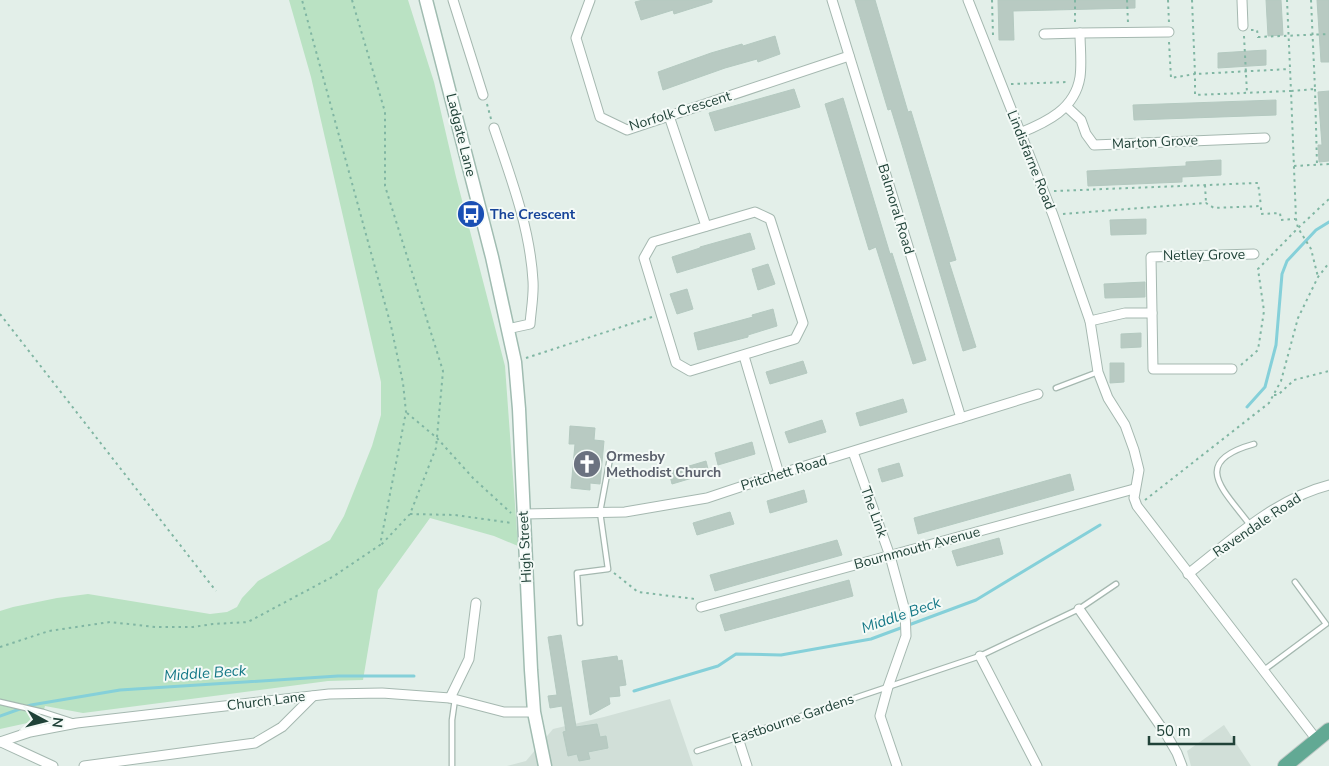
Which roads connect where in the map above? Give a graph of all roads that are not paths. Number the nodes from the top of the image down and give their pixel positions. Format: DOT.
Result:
graph roads {
  1 [pos="426,0"];
  2 [pos="453,0"];
  3 [pos="590,0"];
  4 [pos="832,0"];
  5 [pos="968,0"];
  6 [pos="1242,0"];
  7 [pos="1243,28"];
  8 [pos="1169,32"];
  9 [pos="1078,33"];
  10 [pos="1044,34"];
  11 [pos="849,56"];
  12 [pos="483,95"];
  13 [pos="1067,107"];
  14 [pos="669,116"];
  15 [pos="494,128"];
  16 [pos="1020,133"];
  17 [pos="1265,138"];
  18 [pos="706,226"];
  19 [pos="1254,254"];
  20 [pos="1152,313"];
  21 [pos="1090,321"];
  22 [pos="507,329"];
  23 [pos="744,356"];
  24 [pos="1232,369"];
  25 [pos="1098,372"];
  26 [pos="1056,388"];
  27 [pos="1038,394"];
  28 [pos="961,418"];
  29 [pos="1254,444"];
  30 [pos="852,452"];
  31 [pos="611,453"];
  32 [pos="779,474"];
  33 [pos="1329,484"];
  34 [pos="1134,488"];
  35 [pos="600,512"];
  36 [pos="524,519"];
  37 [pos="1250,526"];
  38 [pos="890,556"];
  39 [pos="1188,574"];
  40 [pos="1295,582"];
  41 [pos="1116,584"];
  42 [pos="476,603"];
  43 [pos="701,607"];
  44 [pos="1079,609"];
  45 [pos="580,623"];
  46 [pos="980,656"];
  47 [pos="1264,670"];
  48 [pos="888,687"];
  49 [pos="313,696"];
  50 [pos="452,699"];
  51 [pos="0,702"];
  52 [pos="534,712"];
  53 [pos="77,723"];
  54 [pos="1329,730"];
  55 [pos="738,738"];
  56 [pos="1317,740"];
  57 [pos="1,742"];
  58 [pos="697,751"];
  59 [pos="53,766"];
  60 [pos="84,766"];
  61 [pos="452,766"];
  62 [pos="545,766"];
  63 [pos="747,766"];
  64 [pos="897,766"];
  65 [pos="1037,766"];
  66 [pos="1182,766"];
  67 [pos="1285,766"];
  1 -- 22 [label="main road, Ladgate Lane"];
  2 -- 12 [label="street"];
  3 -- 14 [label="street, Norfolk Crescent"];
  4 -- 11 [label="street, Balmoral Road"];
  5 -- 16 [label="street, Lindisfarne Road"];
  6 -- 7 [label="street"];
  8 -- 9 [label="street"];
  9 -- 10 [label="street"];
  9 -- 13 [label="street"];
  11 -- 14 [label="street, Norfolk Crescent"];
  11 -- 28 [label="street, Balmoral Road"];
  13 -- 16 [label="street"];
  13 -- 17 [label="street, Marton Grove"];
  14 -- 18 [label="street"];
  15 -- 22 [label="street"];
  16 -- 21 [label="street, Lindisfarne Road"];
  18 -- 23 [label="street"];
  18 -- 23 [label="street"];
  19 -- 20 [label="street, Netley Grove"];
  20 -- 21 [label="street"];
  20 -- 24 [label="street, Netley Grove"];
  21 -- 25 [label="street, Lindisfarne Road"];
  22 -- 36 [label="main road, High Street"];
  23 -- 32 [label="street"];
  25 -- 26 [label="lane"];
  25 -- 34 [label="street, Lindisfarne Road"];
  27 -- 28 [label="street, Pritchett Road"];
  28 -- 30 [label="street, Pritchett Road"];
  29 -- 37 [label="lane"];
  30 -- 32 [label="street, Pritchett Road"];
  30 -- 38 [label="street, The Link"];
  31 -- 35 [label="lane"];
  32 -- 35 [label="street, Pritchett Road"];
  33 -- 37 [label="street, Ravendale Road"];
  34 -- 38 [label="street, Bournmouth Avenue"];
  34 -- 39 [label="street, Lindisfarne Road"];
  35 -- 36 [label="street, Pritchett Road"];
  35 -- 45 [label="lane"];
  36 -- 52 [label="main road, High Street"];
  37 -- 39 [label="street, Ravendale Road"];
  38 -- 43 [label="street, Bournmouth Avenue"];
  38 -- 48 [label="street, The Link"];
  39 -- 47 [label="street"];
  40 -- 47 [label="lane"];
  41 -- 44 [label="lane"];
  42 -- 50 [label="street"];
  44 -- 46 [label="lane"];
  44 -- 66 [label="street"];
  46 -- 48 [label="lane, Eastbourne Gardens"];
  46 -- 65 [label="street"];
  47 -- 56 [label="street"];
  48 -- 55 [label="lane, Eastbourne Gardens"];
  48 -- 64 [label="street, The Link"];
  49 -- 50 [label="street, Church Lane"];
  49 -- 53 [label="street, Church Lane"];
  49 -- 60 [label="street"];
  50 -- 52 [label="street, Church Lane"];
  50 -- 61 [label="lane"];
  51 -- 53 [label="lane"];
  52 -- 62 [label="main road, High Street"];
  53 -- 57 [label="street, Church Lane"];
  54 -- 56 [label="main road"];
  55 -- 58 [label="lane, Eastbourne Gardens"];
  55 -- 63 [label="street"];
  56 -- 67 [label="main road"];
  57 -- 59 [label="street"];
}
